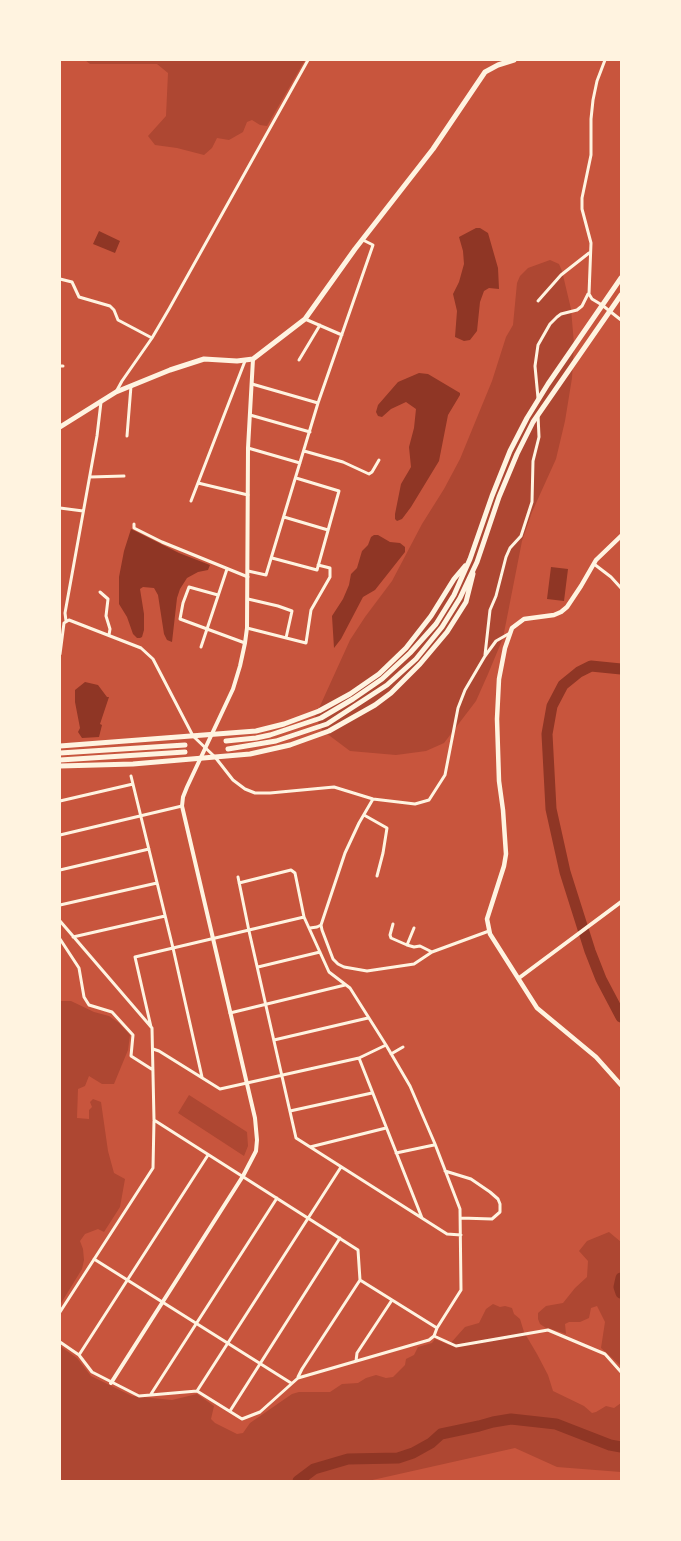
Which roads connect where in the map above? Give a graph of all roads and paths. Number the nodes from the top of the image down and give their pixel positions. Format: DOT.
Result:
graph roads {
  1 [pos="308,60"];
  2 [pos="514,60"];
  3 [pos="605,60"];
  4 [pos="363,240"];
  5 [pos="590,253"];
  6 [pos="621,278"];
  7 [pos="60,279"];
  8 [pos="589,294"];
  9 [pos="621,295"];
  10 [pos="538,301"];
  11 [pos="602,305"];
  12 [pos="609,312"];
  13 [pos="305,319"];
  14 [pos="621,320"];
  15 [pos="320,325"];
  16 [pos="342,335"];
  17 [pos="152,338"];
  18 [pos="252,359"];
  19 [pos="299,360"];
  20 [pos="245,361"];
  21 [pos="252,384"];
  22 [pos="131,386"];
  23 [pos="116,392"];
  24 [pos="101,401"];
  25 [pos="538,401"];
  26 [pos="318,403"];
  27 [pos="250,415"];
  28 [pos="538,416"];
  29 [pos="60,427"];
  30 [pos="310,432"];
  31 [pos="127,436"];
  32 [pos="248,448"];
  33 [pos="304,451"];
  34 [pos="379,460"];
  35 [pos="300,463"];
  36 [pos="124,476"];
  37 [pos="90,477"];
  38 [pos="296,478"];
  39 [pos="198,483"];
  40 [pos="248,495"];
  41 [pos="191,500"];
  42 [pos="60,508"];
  43 [pos="83,511"];
  44 [pos="284,517"];
  45 [pos="134,524"];
  46 [pos="328,530"];
  47 [pos="621,536"];
  48 [pos="272,558"];
  49 [pos="470,559"];
  50 [pos="477,562"];
  51 [pos="594,564"];
  52 [pos="318,565"];
  53 [pos="227,569"];
  54 [pos="248,571"];
  55 [pos="248,577"];
  56 [pos="621,588"];
  57 [pos="100,592"];
  58 [pos="218,595"];
  59 [pos="248,598"];
  60 [pos="63,623"];
  61 [pos="247,628"];
  62 [pos="207,630"];
  63 [pos="510,633"];
  64 [pos="109,635"];
  65 [pos="286,638"];
  66 [pos="245,643"];
  67 [pos="201,647"];
  68 [pos="60,654"];
  69 [pos="485,656"];
  70 [pos="211,735"];
  71 [pos="193,736"];
  72 [pos="226,741"];
  73 [pos="185,745"];
  74 [pos="60,746"];
  75 [pos="205,748"];
  76 [pos="228,749"];
  77 [pos="185,752"];
  78 [pos="60,753"];
  79 [pos="200,757"];
  80 [pos="216,757"];
  81 [pos="60,760"];
  82 [pos="60,766"];
  83 [pos="131,776"];
  84 [pos="133,784"];
  85 [pos="373,799"];
  86 [pos="60,801"];
  87 [pos="182,806"];
  88 [pos="364,815"];
  89 [pos="141,816"];
  90 [pos="60,835"];
  91 [pos="150,849"];
  92 [pos="60,870"];
  93 [pos="377,876"];
  94 [pos="238,877"];
  95 [pos="157,883"];
  96 [pos="239,883"];
  97 [pos="621,902"];
  98 [pos="60,905"];
  99 [pos="165,916"];
  100 [pos="304,917"];
  101 [pos="60,922"];
  102 [pos="393,924"];
  103 [pos="321,925"];
  104 [pos="310,928"];
  105 [pos="414,928"];
  106 [pos="249,931"];
  107 [pos="489,931"];
  108 [pos="73,937"];
  109 [pos="212,938"];
  110 [pos="60,939"];
  111 [pos="407,945"];
  112 [pos="173,948"];
  113 [pos="320,952"];
  114 [pos="432,952"];
  115 [pos="258,967"];
  116 [pos="519,978"];
  117 [pos="346,985"];
  118 [pos="266,1004"];
  119 [pos="229,1013"];
  120 [pos="368,1018"];
  121 [pos="152,1028"];
  122 [pos="274,1040"];
  123 [pos="386,1045"];
  124 [pos="403,1047"];
  125 [pos="153,1049"];
  126 [pos="391,1054"];
  127 [pos="359,1058"];
  128 [pos="153,1070"];
  129 [pos="282,1075"];
  130 [pos="202,1077"];
  131 [pos="246,1084"];
  132 [pos="621,1084"];
  133 [pos="372,1093"];
  134 [pos="290,1111"];
  135 [pos="154,1120"];
  136 [pos="386,1128"];
  137 [pos="435,1144"];
  138 [pos="310,1147"];
  139 [pos="396,1153"];
  140 [pos="208,1155"];
  141 [pos="341,1167"];
  142 [pos="445,1171"];
  143 [pos="243,1176"];
  144 [pos="277,1198"];
  145 [pos="308,1218"];
  146 [pos="461,1218"];
  147 [pos="423,1219"];
  148 [pos="461,1235"];
  149 [pos="340,1238"];
  150 [pos="94,1259"];
  151 [pos="129,1280"];
  152 [pos="360,1280"];
  153 [pos="392,1300"];
  154 [pos="162,1301"];
  155 [pos="60,1312"];
  156 [pos="197,1323"];
  157 [pos="437,1328"];
  158 [pos="434,1336"];
  159 [pos="60,1342"];
  160 [pos="228,1343"];
  161 [pos="79,1355"];
  162 [pos="356,1361"];
  163 [pos="260,1364"];
  164 [pos="621,1372"];
  165 [pos="298,1378"];
  166 [pos="111,1383"];
  167 [pos="290,1383"];
  168 [pos="197,1391"];
  169 [pos="151,1395"];
  170 [pos="230,1411"];
  1 -- 17 [label="street"];
  2 -- 4 [label="highway"];
  3 -- 5 [label="street"];
  4 -- 13 [label="highway"];
  4 -- 16 [label="street"];
  5 -- 8 [label="street"];
  5 -- 10 [label="street"];
  6 -- 11 [label="highway"];
  7 -- 17 [label="street"];
  8 -- 11 [label="street"];
  8 -- 25 [label="street"];
  9 -- 12 [label="highway"];
  11 -- 12 [label="street"];
  11 -- 25 [label="highway"];
  12 -- 14 [label="street"];
  12 -- 28 [label="highway"];
  13 -- 15 [label="street"];
  13 -- 18 [label="highway"];
  15 -- 16 [label="street"];
  15 -- 19 [label="street"];
  16 -- 26 [label="street"];
  17 -- 23 [label="street"];
  18 -- 20 [label="highway"];
  18 -- 21 [label="street"];
  20 -- 22 [label="highway"];
  20 -- 39 [label="street"];
  21 -- 26 [label="street"];
  21 -- 27 [label="street"];
  22 -- 23 [label="highway"];
  22 -- 31 [label="street"];
  23 -- 24 [label="highway"];
  24 -- 29 [label="highway"];
  24 -- 37 [label="street"];
  25 -- 49 [label="highway"];
  26 -- 30 [label="street"];
  27 -- 30 [label="street"];
  27 -- 32 [label="street"];
  28 -- 50 [label="highway"];
  28 -- 69 [label="street"];
  30 -- 33 [label="street"];
  32 -- 35 [label="street"];
  32 -- 40 [label="street"];
  33 -- 34 [label="street"];
  33 -- 35 [label="street"];
  35 -- 38 [label="street"];
  36 -- 37 [label="street"];
  37 -- 43 [label="street"];
  38 -- 44 [label="street"];
  38 -- 46 [label="street"];
  39 -- 40 [label="street"];
  39 -- 41 [label="street"];
  40 -- 54 [label="street"];
  42 -- 43 [label="street"];
  43 -- 60 [label="street"];
  44 -- 46 [label="street"];
  44 -- 48 [label="street"];
  45 -- 53 [label="street"];
  46 -- 52 [label="street"];
  47 -- 51 [label="main road"];
  48 -- 52 [label="street"];
  48 -- 54 [label="street"];
  49 -- 70 [label="highway"];
  49 -- 72 [label="highway"];
  50 -- 76 [label="highway"];
  50 -- 80 [label="highway"];
  51 -- 56 [label="street"];
  51 -- 63 [label="main road"];
  52 -- 65 [label="street"];
  53 -- 55 [label="street"];
  53 -- 58 [label="street"];
  54 -- 55 [label="street"];
  55 -- 59 [label="street"];
  57 -- 64 [label="street"];
  58 -- 62 [label="street"];
  58 -- 62 [label="street"];
  59 -- 61 [label="street"];
  59 -- 65 [label="street"];
  60 -- 64 [label="street"];
  60 -- 68 [label="street"];
  61 -- 65 [label="street"];
  61 -- 66 [label="street"];
  62 -- 66 [label="street"];
  62 -- 67 [label="street"];
  63 -- 69 [label="street"];
  63 -- 107 [label="main road"];
  64 -- 71 [label="street"];
  66 -- 70 [label="street"];
  69 -- 85 [label="street"];
  70 -- 71 [label="highway"];
  70 -- 75 [label="street"];
  71 -- 74 [label="highway"];
  71 -- 75 [label="street"];
  73 -- 78 [label="highway"];
  75 -- 79 [label="street"];
  75 -- 80 [label="street"];
  77 -- 81 [label="highway"];
  79 -- 80 [label="highway"];
  79 -- 82 [label="highway"];
  79 -- 87 [label="street"];
  80 -- 85 [label="street"];
  83 -- 84 [label="street"];
  84 -- 86 [label="street"];
  84 -- 89 [label="street"];
  85 -- 88 [label="street"];
  87 -- 89 [label="street"];
  87 -- 109 [label="street"];
  88 -- 93 [label="street"];
  88 -- 103 [label="street"];
  89 -- 90 [label="street"];
  89 -- 91 [label="street"];
  91 -- 92 [label="street"];
  91 -- 95 [label="street"];
  94 -- 96 [label="street"];
  95 -- 98 [label="street"];
  95 -- 99 [label="street"];
  96 -- 100 [label="street"];
  96 -- 106 [label="street"];
  97 -- 116 [label="street"];
  99 -- 108 [label="street"];
  99 -- 112 [label="street"];
  100 -- 104 [label="street"];
  100 -- 106 [label="street"];
  101 -- 108 [label="street"];
  102 -- 111 [label="street"];
  103 -- 104 [label="street"];
  103 -- 114 [label="street"];
  104 -- 113 [label="street"];
  105 -- 111 [label="street"];
  106 -- 109 [label="street"];
  106 -- 115 [label="street"];
  107 -- 114 [label="street"];
  107 -- 116 [label="main road"];
  108 -- 121 [label="street"];
  109 -- 112 [label="street"];
  109 -- 119 [label="street"];
  110 -- 128 [label="street"];
  111 -- 114 [label="street"];
  112 -- 121 [label="street"];
  112 -- 130 [label="street"];
  113 -- 115 [label="street"];
  113 -- 117 [label="street"];
  115 -- 118 [label="street"];
  116 -- 132 [label="main road"];
  117 -- 118 [label="street"];
  117 -- 120 [label="street"];
  118 -- 119 [label="street"];
  118 -- 122 [label="street"];
  119 -- 131 [label="street"];
  120 -- 122 [label="street"];
  120 -- 123 [label="street"];
  121 -- 125 [label="street"];
  122 -- 129 [label="street"];
  123 -- 126 [label="street"];
  123 -- 127 [label="street"];
  124 -- 126 [label="street"];
  125 -- 128 [label="street"];
  125 -- 130 [label="street"];
  126 -- 137 [label="street"];
  127 -- 129 [label="street"];
  127 -- 133 [label="street"];
  128 -- 135 [label="street"];
  129 -- 131 [label="street"];
  129 -- 134 [label="street"];
  130 -- 131 [label="street"];
  131 -- 143 [label="street"];
  133 -- 134 [label="street"];
  133 -- 136 [label="street"];
  134 -- 138 [label="street"];
  135 -- 140 [label="street"];
  135 -- 150 [label="street"];
  136 -- 138 [label="street"];
  136 -- 139 [label="street"];
  137 -- 139 [label="street"];
  137 -- 142 [label="street"];
  138 -- 141 [label="street"];
  139 -- 147 [label="street"];
  140 -- 143 [label="street"];
  140 -- 151 [label="street"];
  141 -- 145 [label="street"];
  141 -- 147 [label="street"];
  142 -- 146 [label="street"];
  142 -- 146 [label="street"];
  143 -- 144 [label="street"];
  143 -- 154 [label="street"];
  144 -- 145 [label="street"];
  144 -- 156 [label="street"];
  145 -- 149 [label="street"];
  145 -- 160 [label="street"];
  146 -- 148 [label="street"];
  147 -- 148 [label="street"];
  148 -- 157 [label="street"];
  149 -- 152 [label="street"];
  149 -- 163 [label="street"];
  150 -- 151 [label="street"];
  150 -- 155 [label="street"];
  151 -- 154 [label="street"];
  151 -- 161 [label="street"];
  152 -- 153 [label="street"];
  152 -- 165 [label="street"];
  153 -- 157 [label="street"];
  153 -- 162 [label="street"];
  154 -- 156 [label="street"];
  154 -- 166 [label="street"];
  156 -- 160 [label="street"];
  156 -- 169 [label="street"];
  157 -- 158 [label="street"];
  158 -- 162 [label="street"];
  158 -- 164 [label="street"];
  159 -- 161 [label="street"];
  160 -- 163 [label="street"];
  160 -- 168 [label="street"];
  161 -- 166 [label="street"];
  162 -- 165 [label="street"];
  163 -- 167 [label="street"];
  163 -- 170 [label="street"];
  165 -- 167 [label="street"];
  166 -- 169 [label="street"];
  167 -- 170 [label="street"];
  168 -- 169 [label="street"];
  168 -- 170 [label="street"];
}
